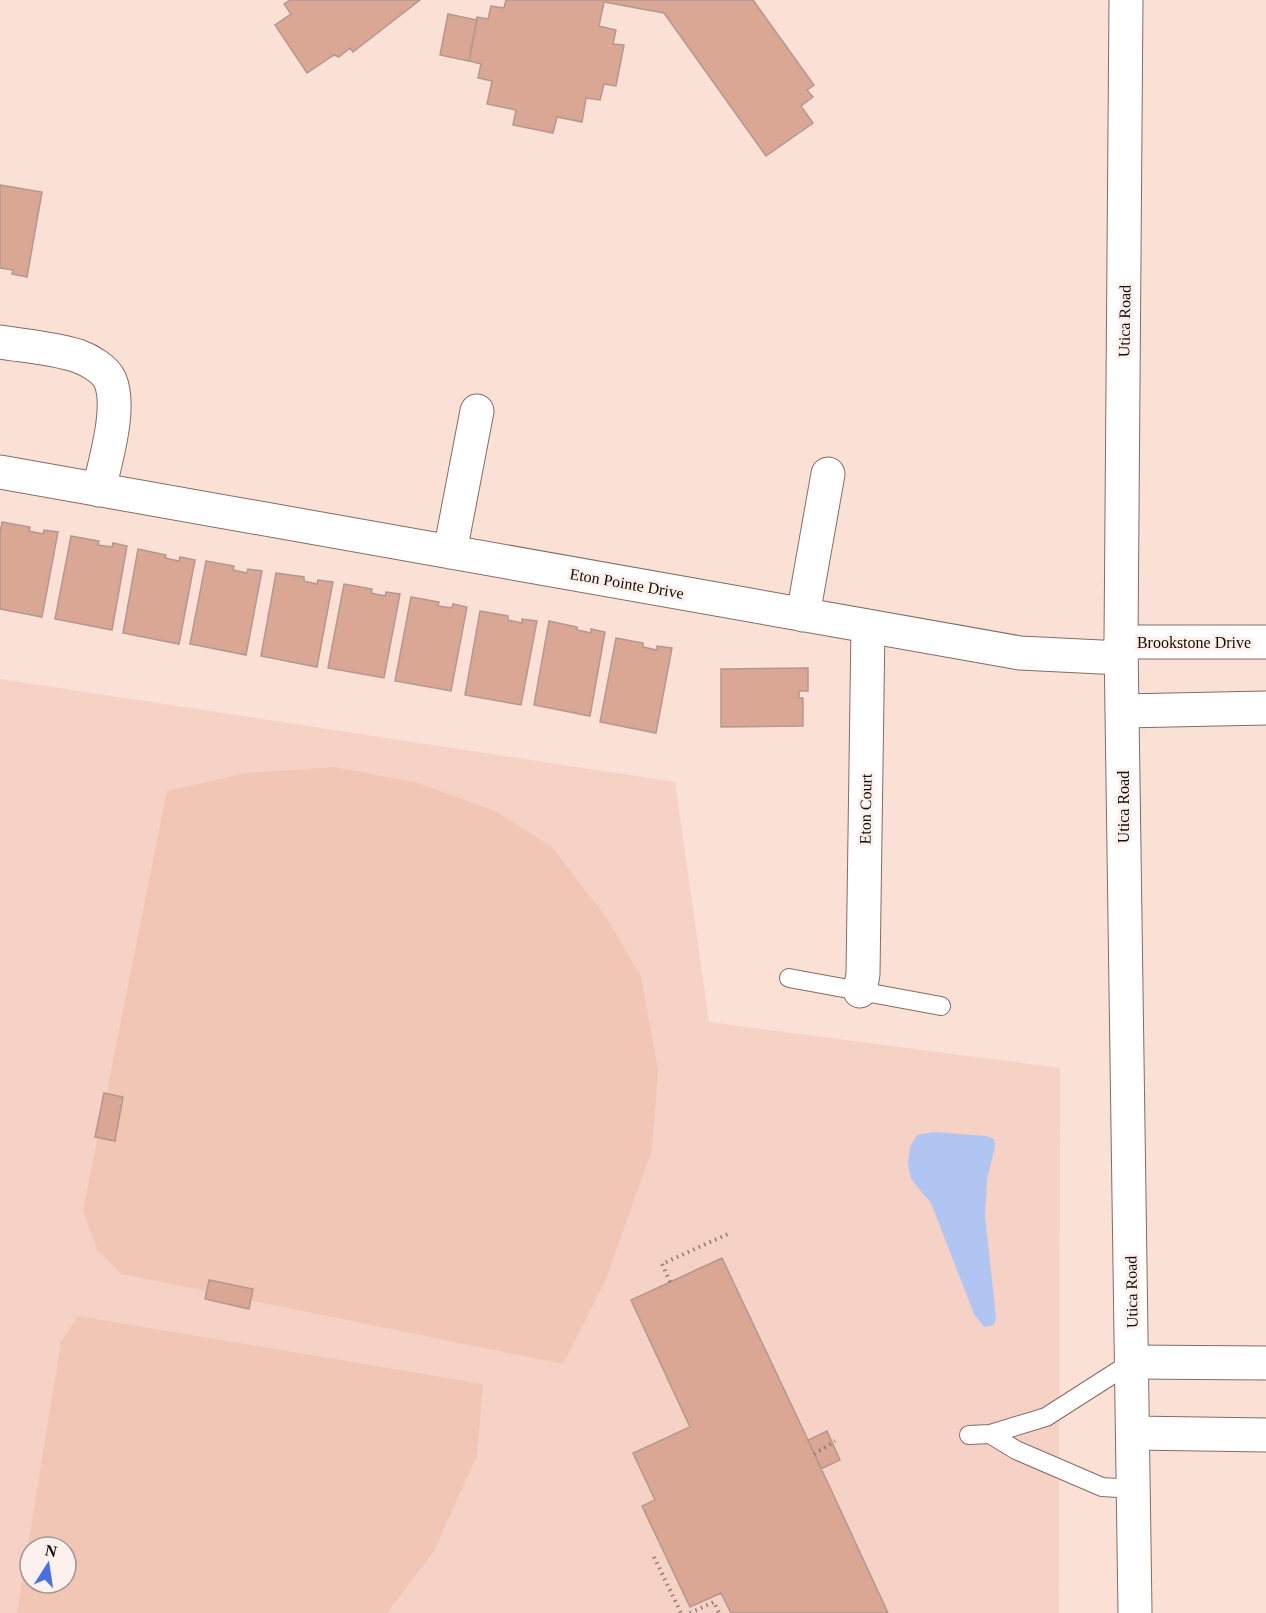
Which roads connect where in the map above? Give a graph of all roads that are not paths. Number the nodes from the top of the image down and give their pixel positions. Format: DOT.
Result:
graph roads {
  1 [pos="1126,0"];
  2 [pos="0,342"];
  3 [pos="477,411"];
  4 [pos="0,472"];
  5 [pos="828,474"];
  6 [pos="99,490"];
  7 [pos="450,552"];
  8 [pos="803,615"];
  9 [pos="868,626"];
  10 [pos="1266,642"];
  11 [pos="1121,650"];
  12 [pos="1266,708"];
  13 [pos="1123,711"];
  14 [pos="789,978"];
  15 [pos="860,991"];
  16 [pos="941,1006"];
  17 [pos="1132,1362"];
  18 [pos="1266,1363"];
  19 [pos="1133,1433"];
  20 [pos="990,1434"];
  21 [pos="969,1435"];
  22 [pos="1266,1435"];
  23 [pos="1134,1489"];
  24 [pos="1135,1613"];
  1 -- 11 [label="street, Utica Road"];
  2 -- 6 [label="street"];
  3 -- 7 [label="street"];
  4 -- 6 [label="street, Eton Pointe Drive"];
  5 -- 8 [label="street"];
  6 -- 7 [label="street, Eton Pointe Drive"];
  7 -- 8 [label="street, Eton Pointe Drive"];
  8 -- 9 [label="street, Eton Pointe Drive"];
  9 -- 11 [label="street, Eton Pointe Drive"];
  9 -- 15 [label="street, Eton Court"];
  10 -- 11 [label="street, Brookstone Drive"];
  11 -- 13 [label="street, Utica Road"];
  12 -- 13 [label="street"];
  13 -- 17 [label="street, Utica Road"];
  14 -- 15 [label="lane"];
  15 -- 16 [label="lane"];
  17 -- 18 [label="street"];
  17 -- 19 [label="street, Utica Road"];
  17 -- 20 [label="lane"];
  19 -- 22 [label="street"];
  19 -- 23 [label="street, Utica Road"];
  20 -- 21 [label="lane"];
  20 -- 23 [label="lane"];
  23 -- 24 [label="street, Utica Road"];
}
